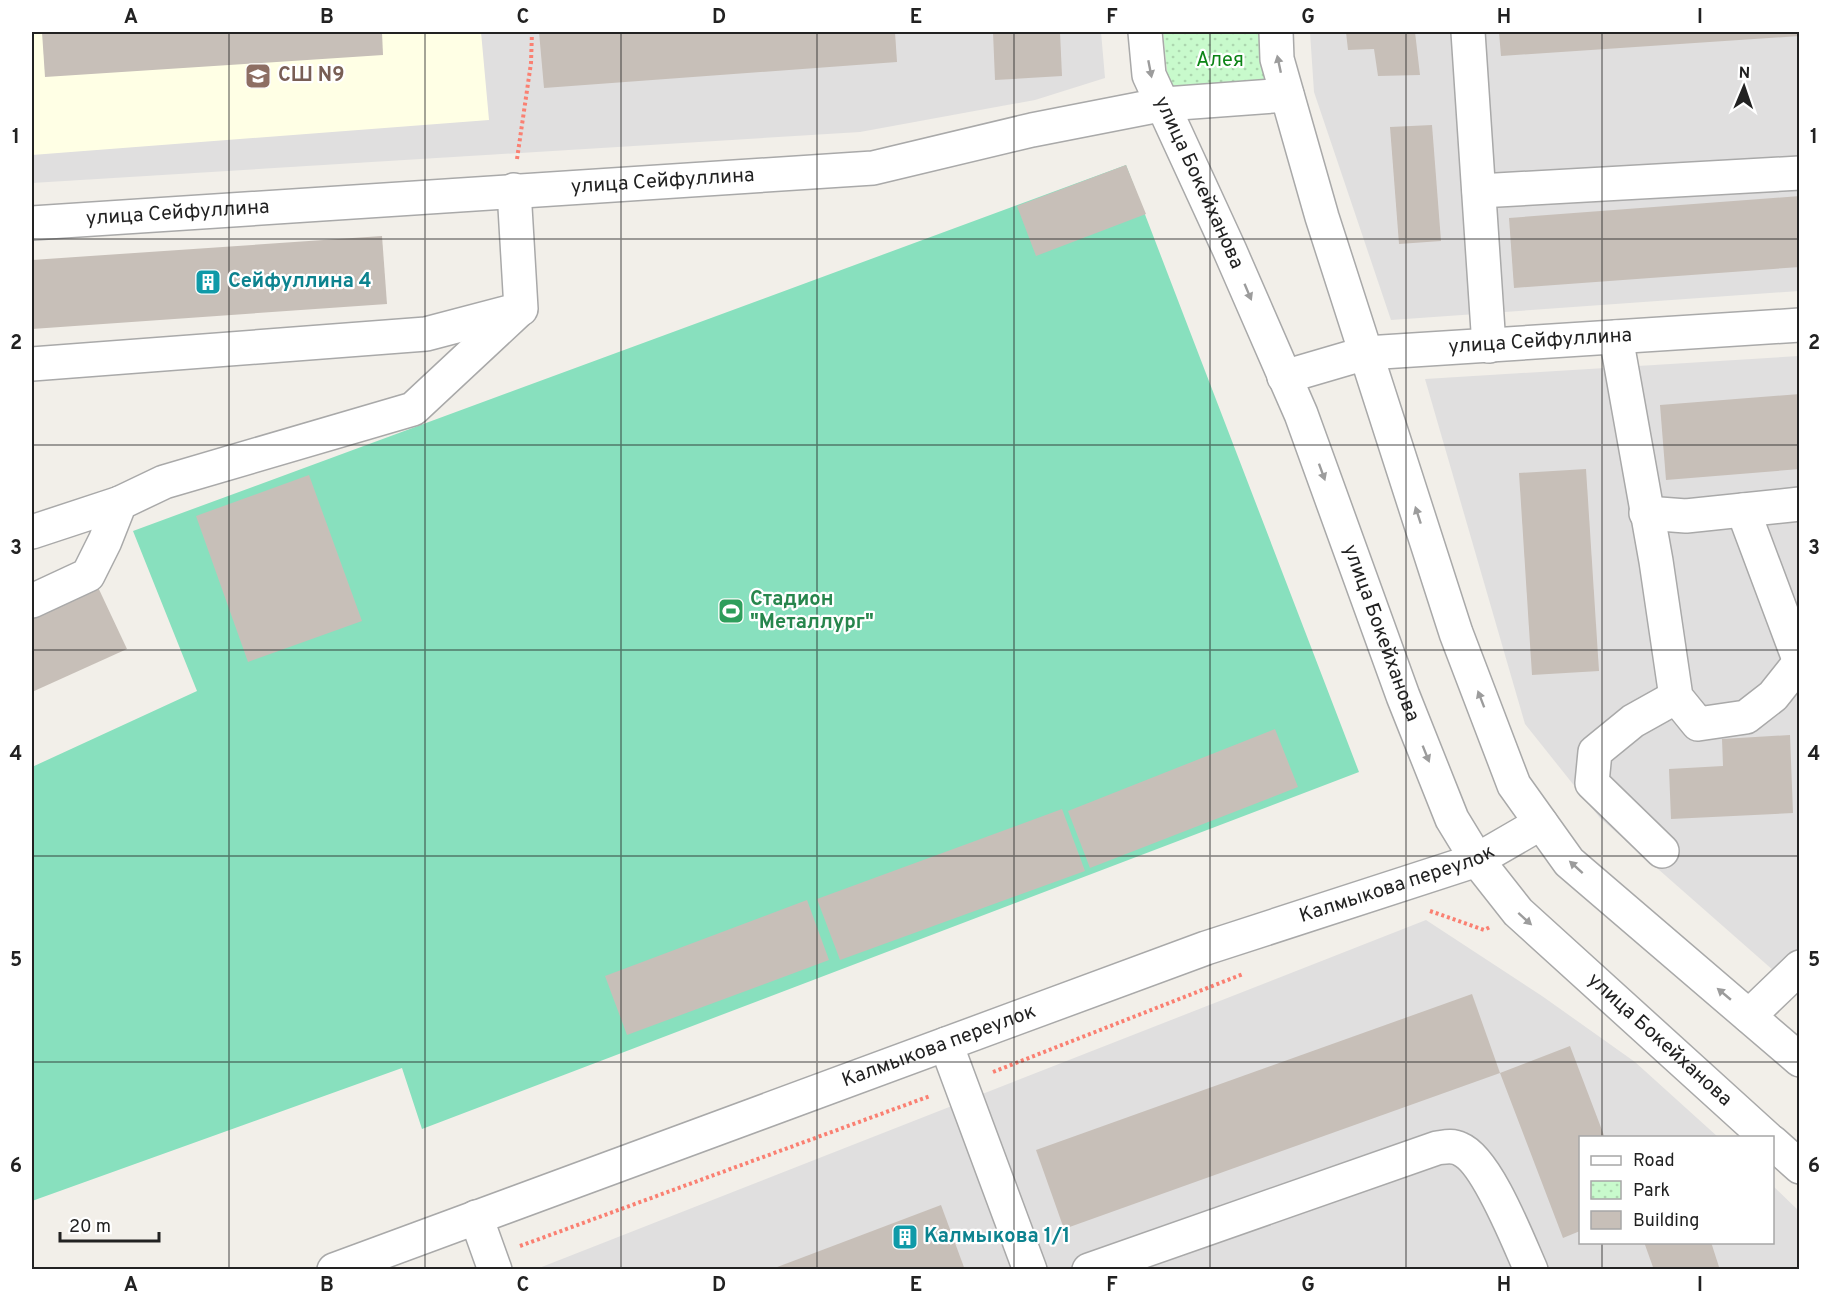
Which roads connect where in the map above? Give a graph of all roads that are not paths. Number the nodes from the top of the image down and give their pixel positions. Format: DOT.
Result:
graph roads {
  1 [pos="1145,32"];
  2 [pos="1275,32"];
  3 [pos="1468,32"];
  4 [pos="1287,95"];
  5 [pos="1165,104"];
  6 [pos="1800,173"];
  7 [pos="514,190"];
  8 [pos="1479,191"];
  9 [pos="32,223"];
  10 [pos="521,309"];
  11 [pos="1800,325"];
  12 [pos="1616,337"];
  13 [pos="1489,346"];
  14 [pos="1366,353"];
  15 [pos="32,364"];
  16 [pos="1284,377"];
  17 [pos="120,503"];
  18 [pos="1800,504"];
  19 [pos="1743,510"];
  20 [pos="1646,513"];
  21 [pos="32,532"];
  22 [pos="32,601"];
  23 [pos="1800,662"];
  24 [pos="1676,697"];
  25 [pos="1541,823"];
  26 [pos="1662,851"];
  27 [pos="1477,860"];
  28 [pos="1800,967"];
  29 [pos="1749,1016"];
  30 [pos="946,1044"];
  31 [pos="1800,1060"];
  32 [pos="1766,1136"];
  33 [pos="1774,1143"];
  34 [pos="1800,1167"];
  35 [pos="476,1217"];
  36 [pos="493,1263"];
  37 [pos="334,1269"];
  38 [pos="1030,1269"];
  39 [pos="1089,1269"];
  40 [pos="1531,1269"];
  1 -- 5 [label="street, улица Бокейханова, one-way"];
  4 -- 2 [label="street, one-way"];
  3 -- 8 [label="street"];
  4 -- 5 [label="street, улица Сейфуллина"];
  4 -- 14 [label="street"];
  5 -- 7 [label="street, улица Сейфуллина"];
  5 -- 16 [label="street, улица Бокейханова, one-way"];
  6 -- 8 [label="street"];
  7 -- 9 [label="street, улица Сейфуллина"];
  7 -- 10 [label="street"];
  8 -- 13 [label="street"];
  10 -- 15 [label="street"];
  10 -- 17 [label="street"];
  11 -- 12 [label="street, улица Сейфуллина"];
  12 -- 13 [label="street, улица Сейфуллина"];
  12 -- 20 [label="street"];
  13 -- 14 [label="street, улица Сейфуллина"];
  14 -- 16 [label="street, улица Сейфуллина"];
  25 -- 14 [label="street, one-way"];
  16 -- 27 [label="street, улица Бокейханова, one-way"];
  17 -- 21 [label="street"];
  17 -- 22 [label="street"];
  18 -- 19 [label="street"];
  19 -- 20 [label="street"];
  19 -- 23 [label="street"];
  20 -- 24 [label="street"];
  23 -- 24 [label="street"];
  24 -- 26 [label="street"];
  25 -- 27 [label="street, Калмыкова переулок"];
  29 -- 25 [label="street, one-way"];
  27 -- 30 [label="street, Калмыкова переулок"];
  27 -- 32 [label="street, улица Бокейханова, one-way"];
  28 -- 29 [label="street"];
  29 -- 31 [label="street"];
  30 -- 35 [label="street, Калмыкова переулок"];
  30 -- 38 [label="street"];
  33 -- 34 [label="street"];
  35 -- 36 [label="street"];
  35 -- 37 [label="street, Калмыкова переулок"];
  39 -- 40 [label="street"];
}
